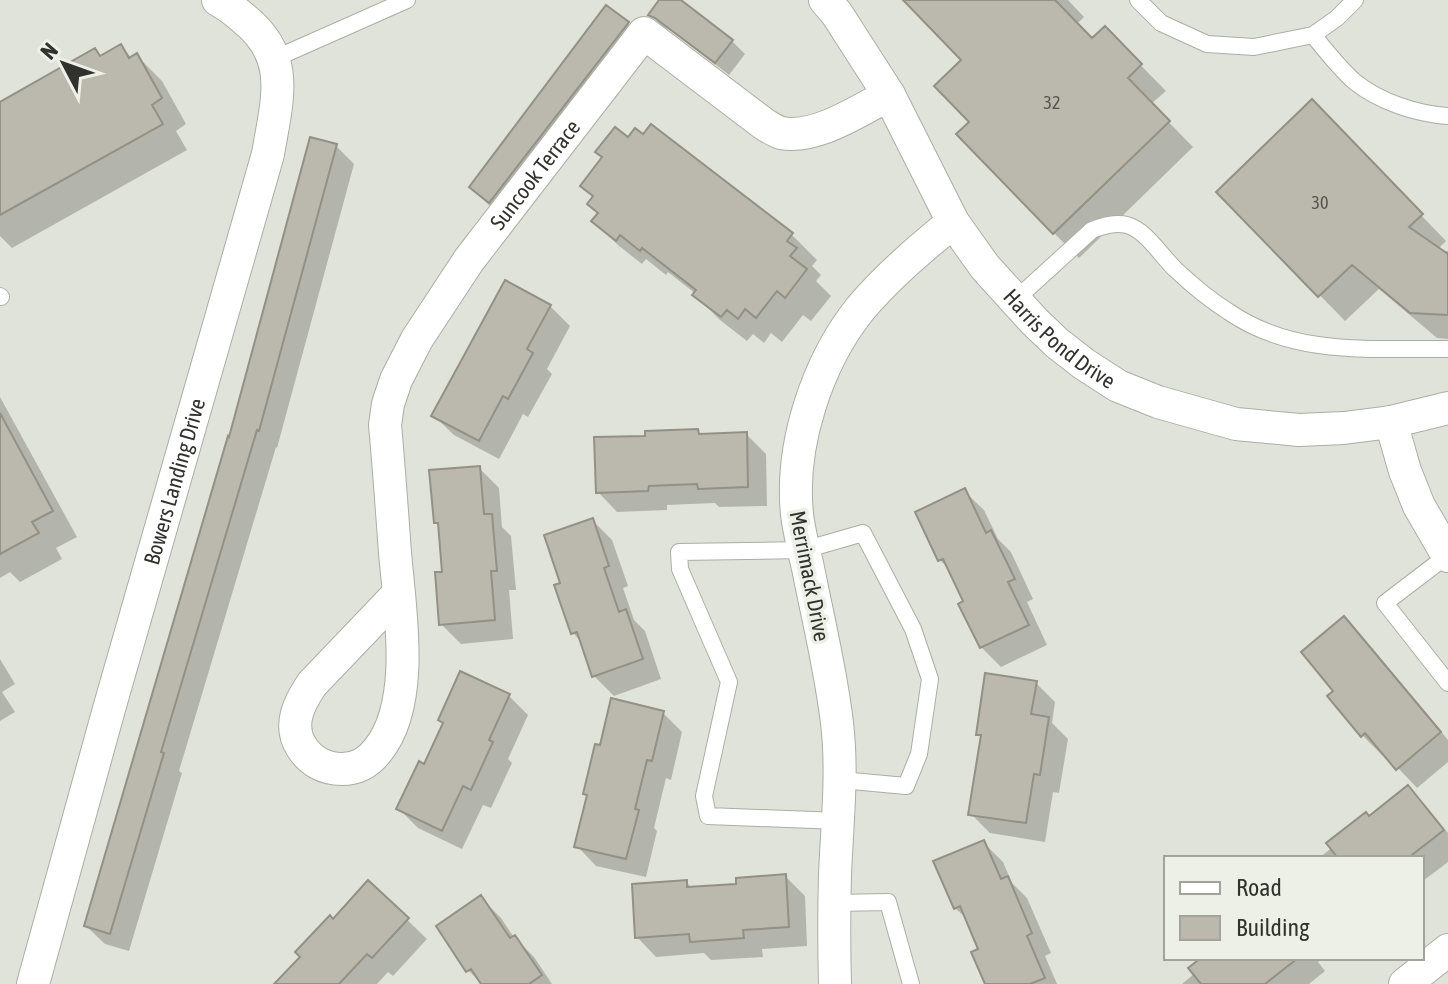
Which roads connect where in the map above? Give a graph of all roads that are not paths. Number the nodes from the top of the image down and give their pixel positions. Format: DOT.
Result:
graph roads {
  1 [pos="218,0"];
  2 [pos="407,0"];
  3 [pos="825,0"];
  4 [pos="1138,0"];
  5 [pos="1355,0"];
  6 [pos="1313,35"];
  7 [pos="276,58"];
  8 [pos="889,95"];
  9 [pos="1448,116"];
  10 [pos="953,222"];
  11 [pos="1015,300"];
  12 [pos="1448,349"];
  13 [pos="1448,408"];
  14 [pos="1391,422"];
  15 [pos="804,550"];
  16 [pos="1448,556"];
  17 [pos="399,593"];
  18 [pos="1448,683"];
  19 [pos="841,780"];
  20 [pos="839,821"];
  21 [pos="835,903"];
  22 [pos="1448,950"];
  23 [pos="33,984"];
  24 [pos="835,984"];
  25 [pos="911,984"];
  26 [pos="1405,984"];
  1 -- 7 [label="street"];
  2 -- 7 [label="lane"];
  3 -- 8 [label="street, Harris Pond Drive"];
  4 -- 6 [label="lane"];
  5 -- 6 [label="lane"];
  6 -- 9 [label="lane"];
  7 -- 23 [label="street, Bowers Landing Drive"];
  8 -- 10 [label="street, Harris Pond Drive"];
  8 -- 17 [label="street, Suncook Terrace"];
  10 -- 11 [label="street, Harris Pond Drive"];
  10 -- 15 [label="street, Merrimack Drive"];
  11 -- 12 [label="lane"];
  11 -- 14 [label="street, Harris Pond Drive"];
  13 -- 14 [label="street, Harris Pond Drive"];
  14 -- 16 [label="street"];
  15 -- 19 [label="street, Merrimack Drive"];
  15 -- 19 [label="lane"];
  15 -- 20 [label="lane"];
  16 -- 18 [label="lane"];
  17 -- 17 [label="street, Suncook Terrace"];
  19 -- 20 [label="street, Merrimack Drive"];
  20 -- 21 [label="street, Merrimack Drive"];
  21 -- 24 [label="street, Merrimack Drive"];
  21 -- 25 [label="lane"];
  22 -- 26 [label="street"];
}
